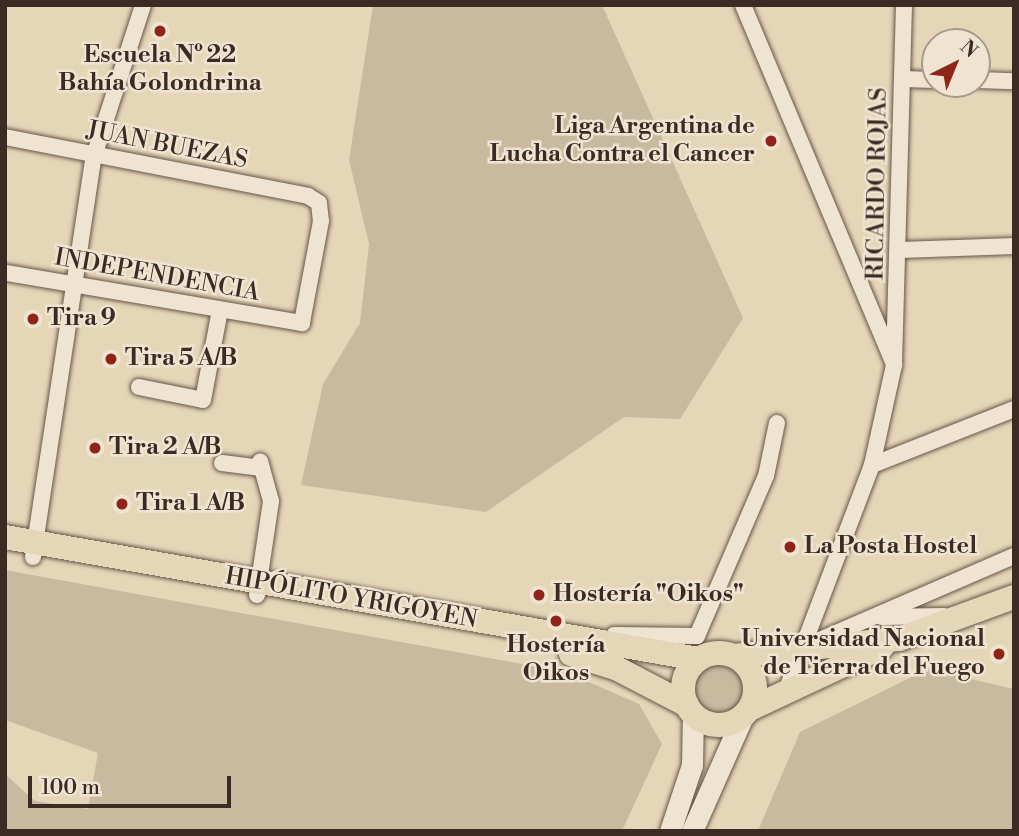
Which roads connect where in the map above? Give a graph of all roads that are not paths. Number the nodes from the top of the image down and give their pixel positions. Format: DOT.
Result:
graph roads {
  1 [pos="142,5"];
  2 [pos="743,5"];
  3 [pos="904,5"];
  4 [pos="903,79"];
  5 [pos="921,80"];
  6 [pos="991,80"];
  7 [pos="1014,81"];
  8 [pos="5,137"];
  9 [pos="94,156"];
  10 [pos="1014,246"];
  11 [pos="901,250"];
  12 [pos="5,273"];
  13 [pos="72,285"];
  14 [pos="220,310"];
  15 [pos="302,323"];
  16 [pos="894,365"];
  17 [pos="139,387"];
  18 [pos="1014,409"];
  19 [pos="777,423"];
  20 [pos="222,463"];
  21 [pos="872,465"];
  22 [pos="5,537"];
  23 [pos="34,550"];
  24 [pos="5,552"];
  25 [pos="1014,556"];
  26 [pos="258,588"];
  27 [pos="1014,597"];
  28 [pos="813,608"];
  29 [pos="971,616"];
  30 [pos="875,617"];
  31 [pos="832,630"];
  32 [pos="899,639"];
  33 [pos="699,650"];
  34 [pos="797,652"];
  35 [pos="734,656"];
  36 [pos="783,696"];
  37 [pos="690,710"];
  38 [pos="746,713"];
  39 [pos="670,831"];
  40 [pos="692,831"];
  1 -- 9 [label="street"];
  2 -- 16 [label="street"];
  3 -- 4 [label="street, RICARDO ROJAS"];
  4 -- 5 [label="street"];
  4 -- 11 [label="street, RICARDO ROJAS"];
  6 -- 7 [label="street"];
  8 -- 9 [label="street, JUAN BUEZAS"];
  9 -- 13 [label="street"];
  9 -- 15 [label="street, JUAN BUEZAS"];
  10 -- 11 [label="street"];
  11 -- 16 [label="street, RICARDO ROJAS"];
  12 -- 13 [label="street, INDEPENDENCIA"];
  13 -- 14 [label="street, INDEPENDENCIA"];
  13 -- 23 [label="street"];
  14 -- 15 [label="street, INDEPENDENCIA"];
  14 -- 17 [label="street"];
  16 -- 21 [label="street, RICARDO ROJAS"];
  18 -- 21 [label="street"];
  19 -- 33 [label="street"];
  20 -- 26 [label="street"];
  21 -- 28 [label="street, RICARDO ROJAS"];
  22 -- 23 [label="main road, HIPÓLITO YRIGOYEN"];
  23 -- 24 [label="main road, HIPÓLITO YRIGOYEN"];
  23 -- 26 [label="main road, HIPÓLITO YRIGOYEN"];
  25 -- 30 [label="street"];
  26 -- 33 [label="main road, HIPÓLITO YRIGOYEN"];
  26 -- 37 [label="main road, HIPÓLITO YRIGOYEN"];
  27 -- 29 [label="main road"];
  28 -- 31 [label="street"];
  28 -- 34 [label="street, RICARDO ROJAS"];
  29 -- 30 [label="street"];
  29 -- 32 [label="main road"];
  30 -- 31 [label="street"];
  31 -- 34 [label="street"];
  32 -- 34 [label="main road"];
  32 -- 36 [label="main road"];
  33 -- 35 [label="main road"];
  33 -- 37 [label="main road"];
  34 -- 35 [label="main road"];
  34 -- 36 [label="street"];
  35 -- 38 [label="main road"];
  36 -- 38 [label="main road"];
  37 -- 38 [label="main road"];
  37 -- 39 [label="main road"];
  38 -- 40 [label="main road"];
}
